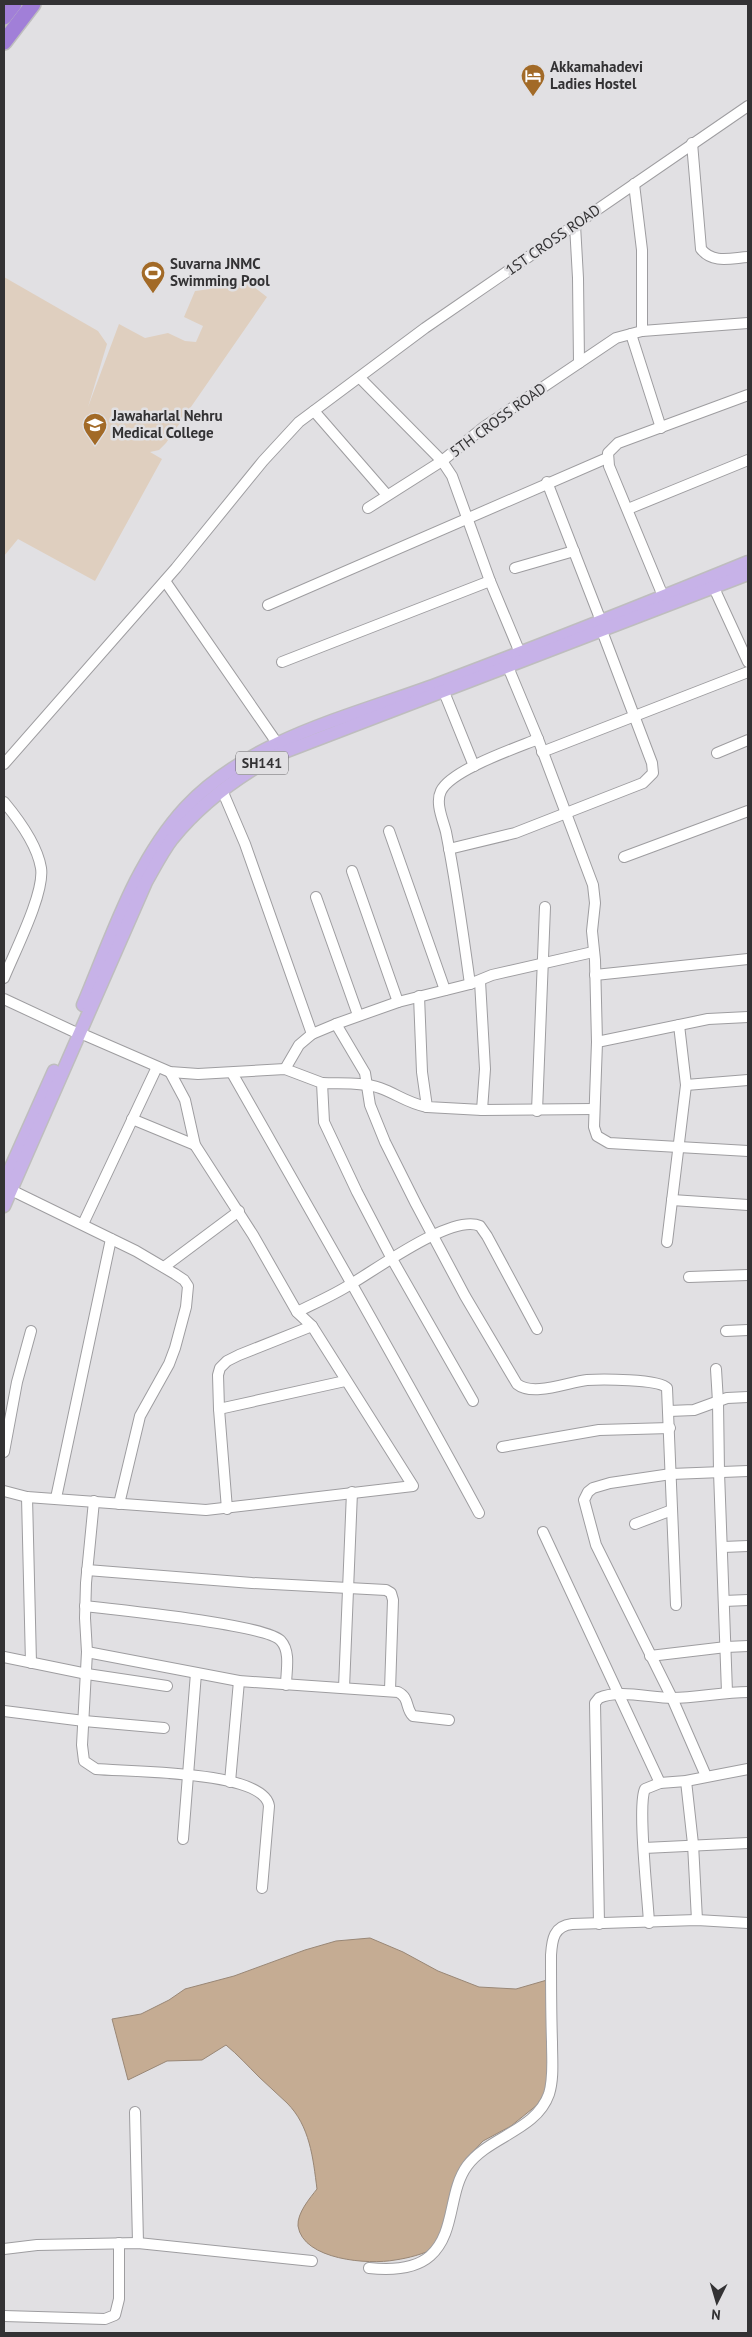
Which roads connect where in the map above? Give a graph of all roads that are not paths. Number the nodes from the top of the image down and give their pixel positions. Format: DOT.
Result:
graph roads {
  1 [pos="14,4"];
  2 [pos="33,4"];
  3 [pos="4,17"];
  4 [pos="4,42"];
  5 [pos="748,106"];
  6 [pos="692,143"];
  7 [pos="634,184"];
  8 [pos="575,225"];
  9 [pos="748,257"];
  10 [pos="748,323"];
  11 [pos="642,331"];
  12 [pos="631,334"];
  13 [pos="579,363"];
  14 [pos="360,378"];
  15 [pos="748,395"];
  16 [pos="314,411"];
  17 [pos="661,428"];
  18 [pos="607,458"];
  19 [pos="748,460"];
  20 [pos="442,461"];
  21 [pos="547,482"];
  22 [pos="387,494"];
  23 [pos="368,508"];
  24 [pos="628,509"];
  25 [pos="466,518"];
  26 [pos="574,551"];
  27 [pos="748,562"];
  28 [pos="515,568"];
  29 [pos="748,574"];
  30 [pos="490,580"];
  31 [pos="165,581"];
  32 [pos="714,588"];
  33 [pos="663,596"];
  34 [pos="268,605"];
  35 [pos="601,626"];
  36 [pos="522,656"];
  37 [pos="282,662"];
  38 [pos="748,662"];
  39 [pos="508,667"];
  40 [pos="748,672"];
  41 [pos="444,692"];
  42 [pos="634,715"];
  43 [pos="538,739"];
  44 [pos="748,740"];
  45 [pos="277,743"];
  46 [pos="542,752"];
  47 [pos="717,753"];
  48 [pos="4,764"];
  49 [pos="474,766"];
  50 [pos="222,790"];
  51 [pos="4,802"];
  52 [pos="748,811"];
  53 [pos="566,813"];
  54 [pos="389,831"];
  55 [pos="449,849"];
  56 [pos="624,857"];
  57 [pos="352,871"];
  58 [pos="316,897"];
  59 [pos="545,907"];
  60 [pos="594,952"];
  61 [pos="748,960"];
  62 [pos="541,964"];
  63 [pos="595,975"];
  64 [pos="4,978"];
  65 [pos="475,982"];
  66 [pos="446,990"];
  67 [pos="420,996"];
  68 [pos="4,999"];
  69 [pos="398,1002"];
  70 [pos="358,1015"];
  71 [pos="748,1017"];
  72 [pos="336,1024"];
  73 [pos="679,1025"];
  74 [pos="77,1033"];
  75 [pos="312,1034"];
  76 [pos="597,1042"];
  77 [pos="157,1067"];
  78 [pos="285,1069"];
  79 [pos="170,1072"];
  80 [pos="232,1073"];
  81 [pos="748,1080"];
  82 [pos="322,1083"];
  83 [pos="368,1085"];
  84 [pos="686,1086"];
  85 [pos="426,1107"];
  86 [pos="594,1109"];
  87 [pos="482,1110"];
  88 [pos="537,1111"];
  89 [pos="132,1119"];
  90 [pos="195,1145"];
  91 [pos="679,1146"];
  92 [pos="748,1152"];
  93 [pos="7,1186"];
  94 [pos="672,1200"];
  95 [pos="748,1205"];
  96 [pos="4,1206"];
  97 [pos="239,1212"];
  98 [pos="83,1224"];
  99 [pos="433,1235"];
  100 [pos="111,1239"];
  101 [pos="667,1242"];
  102 [pos="392,1259"];
  103 [pos="164,1267"];
  104 [pos="748,1275"];
  105 [pos="688,1278"];
  106 [pos="351,1285"];
  107 [pos="297,1312"];
  108 [pos="312,1326"];
  109 [pos="537,1329"];
  110 [pos="31,1330"];
  111 [pos="748,1330"];
  112 [pos="726,1331"];
  113 [pos="716,1369"];
  114 [pos="345,1381"];
  115 [pos="748,1396"];
  116 [pos="473,1401"];
  117 [pos="718,1402"];
  118 [pos="219,1409"];
  119 [pos="669,1411"];
  120 [pos="670,1428"];
  121 [pos="502,1447"];
  122 [pos="4,1452"];
  123 [pos="748,1471"];
  124 [pos="719,1472"];
  125 [pos="671,1474"];
  126 [pos="4,1491"];
  127 [pos="352,1492"];
  128 [pos="27,1496"];
  129 [pos="56,1498"];
  130 [pos="94,1501"];
  131 [pos="119,1504"];
  132 [pos="227,1509"];
  133 [pos="672,1510"];
  134 [pos="479,1513"];
  135 [pos="635,1524"];
  136 [pos="543,1532"];
  137 [pos="748,1546"];
  138 [pos="723,1547"];
  139 [pos="87,1570"];
  140 [pos="348,1587"];
  141 [pos="748,1600"];
  142 [pos="724,1601"];
  143 [pos="676,1605"];
  144 [pos="85,1606"];
  145 [pos="726,1646"];
  146 [pos="748,1646"];
  147 [pos="88,1652"];
  148 [pos="650,1656"];
  149 [pos="4,1657"];
  150 [pos="31,1663"];
  151 [pos="196,1673"];
  152 [pos="87,1674"];
  153 [pos="239,1681"];
  154 [pos="286,1685"];
  155 [pos="167,1686"];
  156 [pos="344,1688"];
  157 [pos="390,1690"];
  158 [pos="727,1692"];
  159 [pos="748,1692"];
  160 [pos="619,1695"];
  161 [pos="672,1698"];
  162 [pos="4,1711"];
  163 [pos="450,1720"];
  164 [pos="84,1721"];
  165 [pos="164,1728"];
  166 [pos="748,1769"];
  167 [pos="188,1774"];
  168 [pos="706,1776"];
  169 [pos="686,1781"];
  170 [pos="230,1782"];
  171 [pos="660,1783"];
  172 [pos="183,1839"];
  173 [pos="748,1843"];
  174 [pos="693,1844"];
  175 [pos="644,1848"];
  176 [pos="262,1888"];
  177 [pos="697,1920"];
  178 [pos="649,1923"];
  179 [pos="748,1923"];
  180 [pos="599,1924"];
  181 [pos="135,2112"];
  182 [pos="119,2243"];
  183 [pos="138,2243"];
  184 [pos="4,2248"];
  185 [pos="312,2261"];
  186 [pos="369,2268"];
  187 [pos="4,2316"];
  1 -- 3 [label="highway"];
  2 -- 4 [label="highway"];
  5 -- 6 [label="street, 1ST CROSS ROAD"];
  6 -- 7 [label="street, 1ST CROSS ROAD"];
  6 -- 9 [label="street"];
  7 -- 8 [label="street, 1ST CROSS ROAD"];
  7 -- 11 [label="street"];
  8 -- 13 [label="street"];
  8 -- 14 [label="street, 1ST CROSS ROAD"];
  10 -- 11 [label="street, 5TH CROSS ROAD"];
  11 -- 12 [label="street, 5TH CROSS ROAD"];
  12 -- 13 [label="street, 5TH CROSS ROAD"];
  12 -- 17 [label="street"];
  13 -- 20 [label="street, 5TH CROSS ROAD"];
  14 -- 16 [label="street, 1ST CROSS ROAD"];
  14 -- 20 [label="street"];
  15 -- 17 [label="street"];
  16 -- 22 [label="street"];
  16 -- 31 [label="street, 1ST CROSS ROAD"];
  17 -- 18 [label="street"];
  18 -- 21 [label="street"];
  18 -- 24 [label="street"];
  19 -- 24 [label="street"];
  20 -- 22 [label="street"];
  20 -- 25 [label="street, 5TH CROSS ROAD"];
  21 -- 25 [label="street"];
  21 -- 26 [label="street"];
  22 -- 23 [label="street"];
  24 -- 33 [label="street"];
  25 -- 30 [label="street, 5TH CROSS ROAD"];
  25 -- 34 [label="street"];
  26 -- 28 [label="street"];
  26 -- 35 [label="street"];
  27 -- 33 [label="main road, SH141"];
  29 -- 32 [label="main road, SH141"];
  30 -- 36 [label="street, 5TH CROSS ROAD"];
  30 -- 37 [label="street"];
  31 -- 45 [label="street"];
  31 -- 48 [label="street, 1ST CROSS ROAD"];
  32 -- 35 [label="main road, SH141"];
  32 -- 38 [label="street"];
  33 -- 35 [label="main road, SH141"];
  35 -- 36 [label="main road, SH141"];
  35 -- 42 [label="street"];
  36 -- 39 [label="main road, SH141"];
  36 -- 45 [label="main road, SH141"];
  39 -- 41 [label="main road, SH141"];
  39 -- 43 [label="street"];
  40 -- 42 [label="street"];
  41 -- 49 [label="street"];
  41 -- 50 [label="main road, SH141"];
  42 -- 46 [label="street"];
  42 -- 53 [label="street"];
  43 -- 46 [label="street"];
  43 -- 49 [label="street"];
  44 -- 47 [label="street"];
  45 -- 74 [label="main road, SH141"];
  46 -- 53 [label="street"];
  49 -- 55 [label="street"];
  50 -- 74 [label="main road, SH141"];
  50 -- 75 [label="street"];
  51 -- 64 [label="street"];
  52 -- 56 [label="street"];
  53 -- 55 [label="street"];
  53 -- 60 [label="street"];
  54 -- 66 [label="street"];
  55 -- 65 [label="street"];
  57 -- 69 [label="street"];
  58 -- 70 [label="street"];
  59 -- 62 [label="street"];
  60 -- 62 [label="street"];
  60 -- 63 [label="street"];
  61 -- 63 [label="street"];
  62 -- 65 [label="street"];
  62 -- 88 [label="street"];
  63 -- 76 [label="street"];
  65 -- 66 [label="street"];
  65 -- 87 [label="street"];
  66 -- 67 [label="street"];
  67 -- 69 [label="street"];
  67 -- 85 [label="street"];
  68 -- 74 [label="street"];
  69 -- 70 [label="street"];
  70 -- 72 [label="street"];
  71 -- 73 [label="street"];
  72 -- 75 [label="street"];
  72 -- 83 [label="street"];
  73 -- 76 [label="street"];
  73 -- 84 [label="street"];
  74 -- 77 [label="street"];
  74 -- 93 [label="main road, SH141"];
  75 -- 78 [label="street"];
  76 -- 86 [label="street"];
  77 -- 79 [label="street"];
  77 -- 89 [label="street"];
  78 -- 80 [label="street"];
  78 -- 82 [label="street"];
  79 -- 80 [label="street"];
  79 -- 90 [label="street"];
  80 -- 106 [label="street"];
  81 -- 84 [label="street"];
  82 -- 83 [label="street"];
  82 -- 102 [label="street"];
  83 -- 85 [label="street"];
  83 -- 99 [label="street"];
  84 -- 91 [label="street"];
  85 -- 87 [label="street"];
  86 -- 88 [label="street"];
  86 -- 91 [label="street"];
  87 -- 88 [label="street"];
  89 -- 90 [label="street"];
  89 -- 98 [label="street"];
  90 -- 97 [label="street"];
  91 -- 92 [label="street"];
  91 -- 94 [label="street"];
  93 -- 96 [label="main road, SH141"];
  93 -- 98 [label="street"];
  94 -- 95 [label="street"];
  94 -- 101 [label="street"];
  97 -- 103 [label="street"];
  97 -- 107 [label="street"];
  98 -- 100 [label="street"];
  99 -- 102 [label="street"];
  99 -- 109 [label="street"];
  99 -- 119 [label="street"];
  100 -- 103 [label="street"];
  100 -- 129 [label="street"];
  102 -- 106 [label="street"];
  102 -- 116 [label="street"];
  103 -- 131 [label="street"];
  104 -- 105 [label="street"];
  106 -- 107 [label="street"];
  106 -- 134 [label="street"];
  107 -- 108 [label="street"];
  108 -- 114 [label="street"];
  108 -- 118 [label="street"];
  110 -- 122 [label="street"];
  111 -- 112 [label="street"];
  113 -- 117 [label="street"];
  114 -- 118 [label="street"];
  114 -- 127 [label="street"];
  115 -- 117 [label="street"];
  117 -- 119 [label="street"];
  117 -- 124 [label="street"];
  118 -- 132 [label="street"];
  119 -- 120 [label="street"];
  120 -- 121 [label="street"];
  120 -- 125 [label="street"];
  123 -- 124 [label="street"];
  124 -- 125 [label="street"];
  124 -- 138 [label="street"];
  125 -- 133 [label="street"];
  125 -- 148 [label="street"];
  126 -- 128 [label="street"];
  127 -- 132 [label="street"];
  127 -- 140 [label="street"];
  128 -- 129 [label="street"];
  128 -- 150 [label="street"];
  129 -- 130 [label="street"];
  130 -- 131 [label="street"];
  130 -- 139 [label="street"];
  131 -- 132 [label="street"];
  133 -- 135 [label="street"];
  133 -- 143 [label="street"];
  136 -- 160 [label="street"];
  137 -- 138 [label="street"];
  138 -- 142 [label="street"];
  139 -- 140 [label="street"];
  139 -- 144 [label="street"];
  140 -- 156 [label="street"];
  140 -- 157 [label="street"];
  141 -- 142 [label="street"];
  142 -- 145 [label="street"];
  144 -- 147 [label="street"];
  144 -- 154 [label="street"];
  145 -- 146 [label="street"];
  145 -- 148 [label="street"];
  145 -- 158 [label="street"];
  147 -- 151 [label="street"];
  147 -- 152 [label="street"];
  148 -- 161 [label="street"];
  149 -- 150 [label="street"];
  150 -- 152 [label="street"];
  151 -- 153 [label="street"];
  151 -- 167 [label="street"];
  152 -- 155 [label="street"];
  152 -- 164 [label="street"];
  153 -- 154 [label="street"];
  153 -- 170 [label="street"];
  154 -- 156 [label="street"];
  156 -- 157 [label="street"];
  157 -- 163 [label="street"];
  158 -- 159 [label="street"];
  158 -- 161 [label="street"];
  160 -- 161 [label="street"];
  160 -- 171 [label="street"];
  160 -- 180 [label="street"];
  161 -- 168 [label="street"];
  162 -- 164 [label="street"];
  164 -- 165 [label="street"];
  164 -- 167 [label="street"];
  166 -- 168 [label="street"];
  167 -- 170 [label="street"];
  167 -- 172 [label="street"];
  168 -- 169 [label="street"];
  169 -- 171 [label="street"];
  169 -- 174 [label="street"];
  170 -- 176 [label="street"];
  171 -- 175 [label="street"];
  173 -- 174 [label="street"];
  174 -- 175 [label="street"];
  174 -- 177 [label="street"];
  175 -- 178 [label="street"];
  177 -- 178 [label="street"];
  177 -- 179 [label="street"];
  178 -- 180 [label="street"];
  180 -- 186 [label="street"];
  181 -- 183 [label="street"];
  182 -- 183 [label="street"];
  182 -- 184 [label="street"];
  182 -- 187 [label="street"];
  183 -- 185 [label="street"];
}
